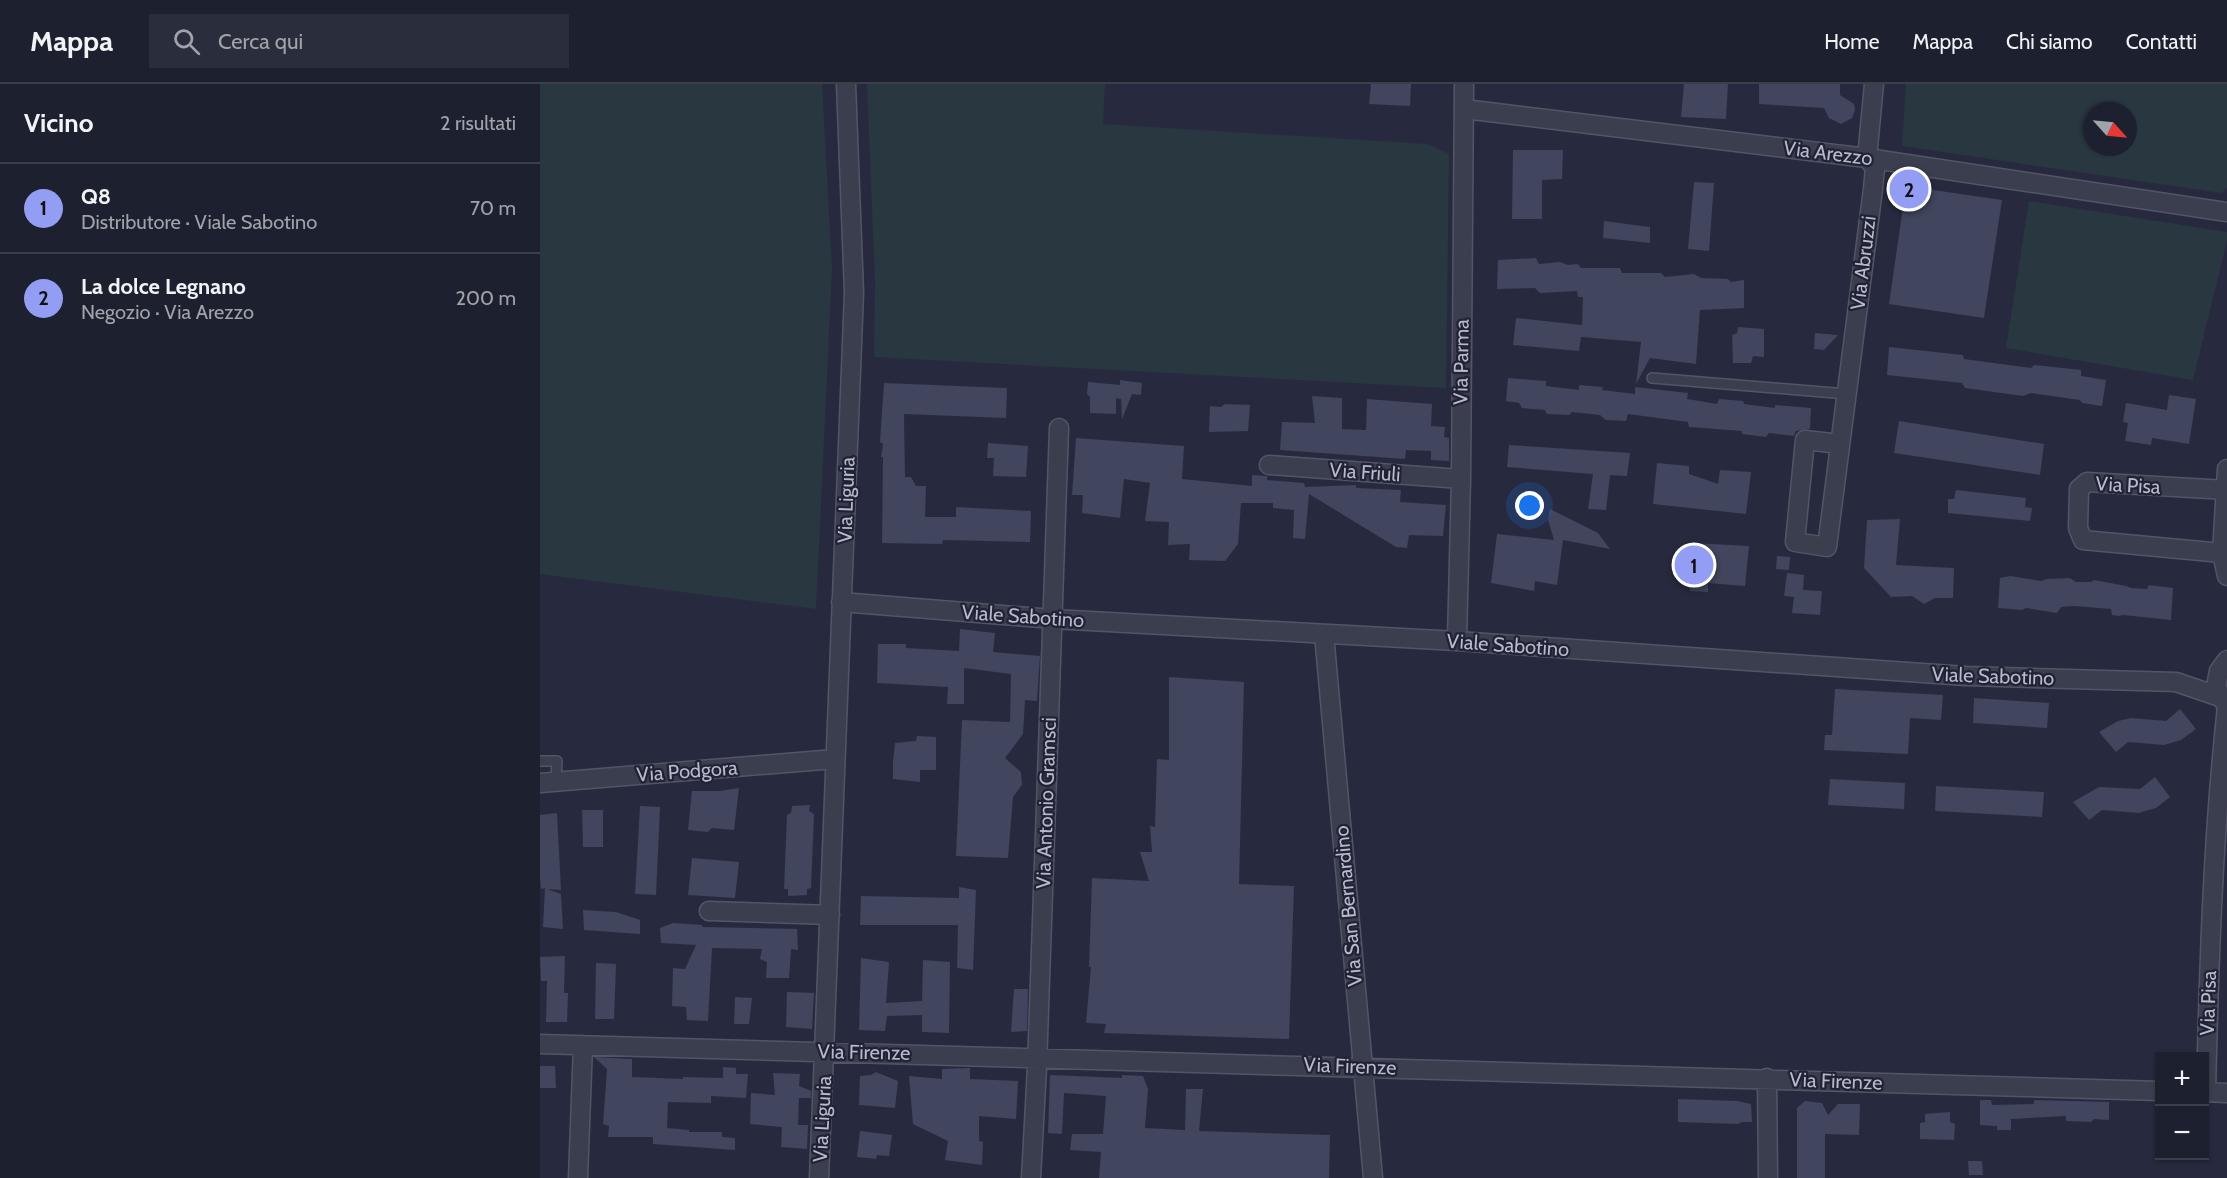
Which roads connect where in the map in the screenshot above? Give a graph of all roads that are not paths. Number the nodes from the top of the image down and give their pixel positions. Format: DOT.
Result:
graph roads {
  1 [pos="846,84"];
  2 [pos="1464,84"];
  3 [pos="1874,84"];
  4 [pos="1464,109"];
  5 [pos="1867,158"];
  6 [pos="2227,212"];
  7 [pos="1652,378"];
  8 [pos="1846,394"];
  9 [pos="1059,428"];
  10 [pos="1840,444"];
  11 [pos="1269,465"];
  12 [pos="2227,469"];
  13 [pos="1461,479"];
  14 [pos="2227,490"];
  15 [pos="2222,553"];
  16 [pos="2227,576"];
  17 [pos="841,602"];
  18 [pos="1053,619"];
  19 [pos="1324,634"];
  20 [pos="1456,641"];
  21 [pos="2223,665"];
  22 [pos="2176,682"];
  23 [pos="2225,703"];
  24 [pos="835,759"];
  25 [pos="540,761"];
  26 [pos="2223,764"];
  27 [pos="548,782"];
  28 [pos="709,910"];
  29 [pos="830,915"];
  30 [pos="540,1044"];
  31 [pos="583,1045"];
  32 [pos="825,1051"];
  33 [pos="2206,1052"];
  34 [pos="1037,1057"];
  35 [pos="1363,1066"];
  36 [pos="1767,1078"];
  37 [pos="2155,1091"];
  38 [pos="2209,1092"];
  39 [pos="2227,1093"];
  40 [pos="578,1178"];
  41 [pos="819,1178"];
  42 [pos="1030,1178"];
  43 [pos="1373,1178"];
  44 [pos="1768,1178"];
  1 -- 17 [label="street, Via Liguria"];
  2 -- 4 [label="street, Via Parma"];
  3 -- 5 [label="street, Via Abruzzi"];
  4 -- 5 [label="street, Via Arezzo"];
  4 -- 13 [label="street, Via Parma"];
  5 -- 6 [label="street, Via Arezzo"];
  5 -- 8 [label="street, Via Abruzzi"];
  7 -- 8 [label="lane"];
  8 -- 10 [label="street, Via Abruzzi"];
  9 -- 18 [label="street, Via Antonio Gramsci"];
  10 -- 10 [label="street, Via Abruzzi"];
  11 -- 13 [label="street, Via Friuli"];
  12 -- 14 [label="street"];
  13 -- 20 [label="street, Via Parma"];
  14 -- 15 [label="street"];
  14 -- 15 [label="street, Via Pisa"];
  15 -- 16 [label="street"];
  17 -- 18 [label="street, Viale Sabotino"];
  17 -- 24 [label="street, Via Liguria"];
  18 -- 19 [label="street, Viale Sabotino"];
  18 -- 34 [label="street, Via Antonio Gramsci"];
  19 -- 20 [label="street, Viale Sabotino"];
  19 -- 35 [label="street, Via San Bernardino"];
  20 -- 22 [label="street, Viale Sabotino"];
  21 -- 22 [label="street, Viale Sabotino"];
  21 -- 23 [label="street, Via Pisa"];
  22 -- 23 [label="street, Viale Sabotino"];
  23 -- 26 [label="street, Via Pisa"];
  24 -- 27 [label="street, Via Podgora"];
  24 -- 29 [label="street, Via Liguria"];
  25 -- 27 [label="lane"];
  26 -- 33 [label="street, Via Pisa"];
  28 -- 29 [label="street"];
  29 -- 32 [label="street, Via Liguria"];
  30 -- 31 [label="street, Via Firenze"];
  31 -- 32 [label="street, Via Firenze"];
  31 -- 40 [label="street"];
  32 -- 34 [label="street, Via Firenze"];
  32 -- 41 [label="street, Via Liguria"];
  34 -- 35 [label="street, Via Firenze"];
  34 -- 42 [label="street, Via Antonio Gramsci"];
  35 -- 36 [label="street, Via Firenze"];
  35 -- 43 [label="street, Via San Bernardino"];
  36 -- 37 [label="street, Via Firenze"];
  36 -- 44 [label="street"];
  38 -- 39 [label="street"];
}
